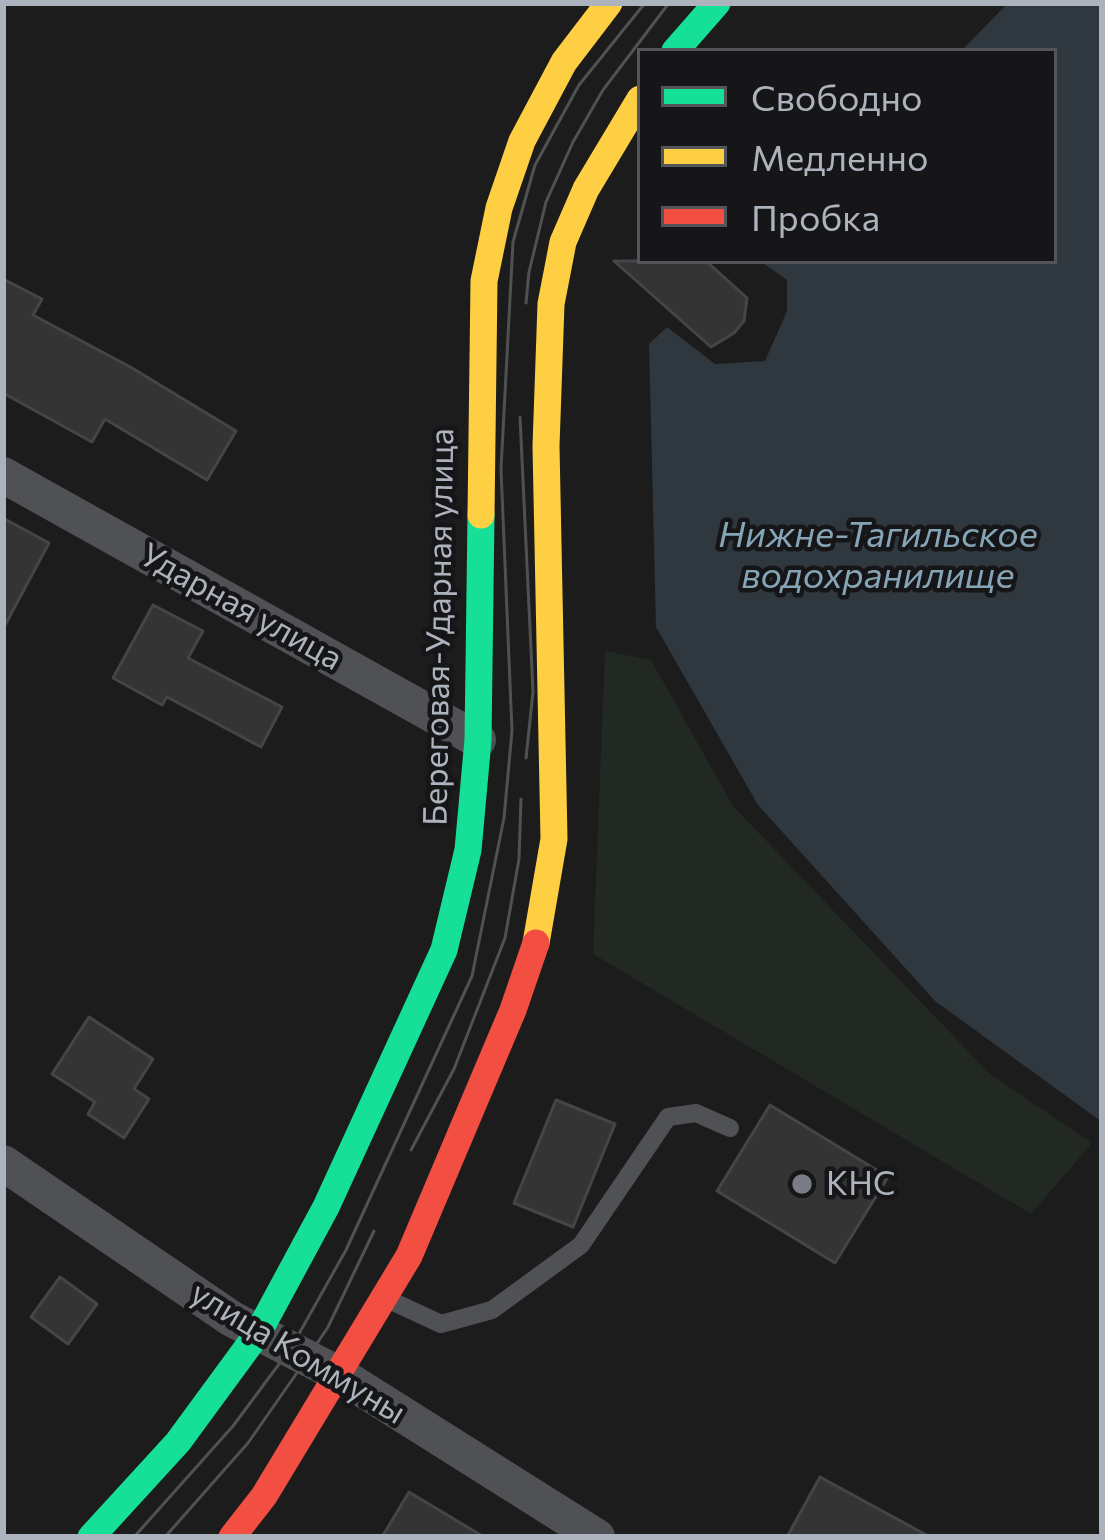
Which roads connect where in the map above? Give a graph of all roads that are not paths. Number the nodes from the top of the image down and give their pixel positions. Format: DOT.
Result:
graph roads {
  1 [pos="609,3"];
  2 [pos="717,3"];
  3 [pos="678,48"];
  4 [pos="637,104"];
  5 [pos="3,475"];
  6 [pos="478,740"];
  7 [pos="730,1128"];
  8 [pos="3,1163"];
  9 [pos="384,1298"];
  10 [pos="258,1333"];
  11 [pos="340,1375"];
  12 [pos="91,1537"];
  13 [pos="232,1537"];
  14 [pos="597,1537"];
  1 -- 6 [label="main road, Береговая-Ударная улица"];
  2 -- 3 [label="main road"];
  4 -- 9 [label="main road"];
  5 -- 6 [label="street, Ударная улица"];
  6 -- 10 [label="main road, Береговая-Ударная улица"];
  7 -- 9 [label="lane"];
  8 -- 10 [label="street, улица Коммуны"];
  9 -- 11 [label="main road"];
  10 -- 11 [label="street, улица Коммуны"];
  10 -- 12 [label="main road, Береговая-Ударная улица"];
  11 -- 13 [label="main road"];
  11 -- 14 [label="street, улица Коммуны"];
}
